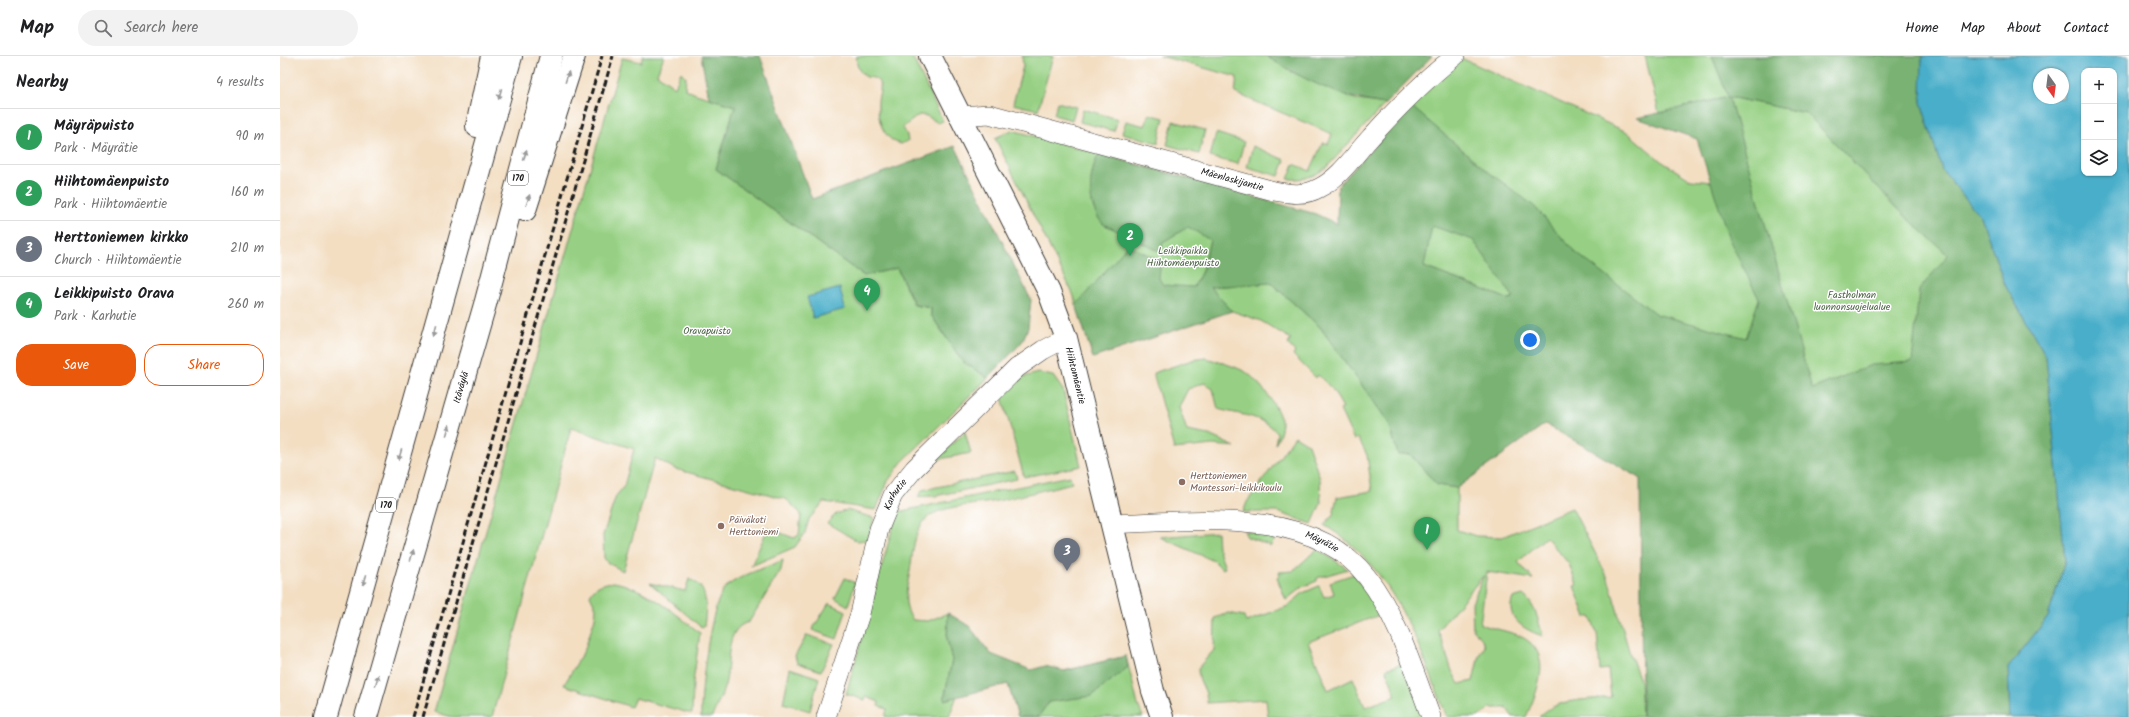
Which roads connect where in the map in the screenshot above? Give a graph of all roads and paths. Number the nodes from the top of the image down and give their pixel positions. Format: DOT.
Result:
graph roads {
  1 [pos="492,56"];
  2 [pos="510,56"];
  3 [pos="551,56"];
  4 [pos="574,56"];
  5 [pos="930,56"];
  6 [pos="1455,56"];
  7 [pos="960,116"];
  8 [pos="445,292"];
  9 [pos="486,301"];
  10 [pos="1066,338"];
  11 [pos="1112,524"];
  12 [pos="326,717"];
  13 [pos="366,717"];
  14 [pos="826,717"];
  15 [pos="1162,717"];
  16 [pos="1431,717"];
  1 -- 8 [label="main road"];
  2 -- 8 [label="main road, 170, one-way"];
  9 -- 3 [label="main road, Itäväylä / 170, one-way"];
  9 -- 4 [label="main road, one-way"];
  5 -- 7 [label="main road, Hiihtomäentie"];
  6 -- 7 [label="street, Mäenlaskijantie"];
  7 -- 10 [label="main road, Hiihtomäentie"];
  8 -- 12 [label="main road, 170, one-way"];
  13 -- 9 [label="main road, Itäväylä / 170, one-way"];
  10 -- 11 [label="main road, Hiihtomäentie"];
  10 -- 14 [label="street, Karhutie"];
  11 -- 15 [label="main road, Hiihtomäentie"];
  11 -- 16 [label="street, Mäyrätie"];
}
